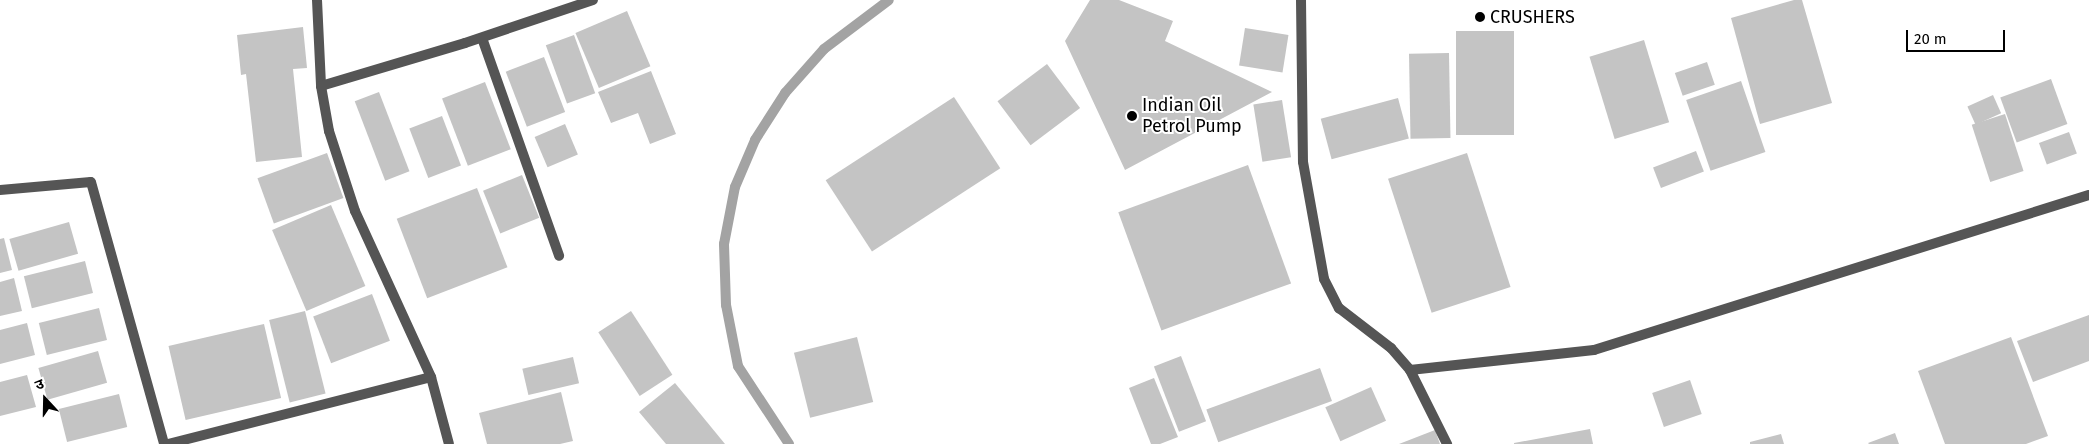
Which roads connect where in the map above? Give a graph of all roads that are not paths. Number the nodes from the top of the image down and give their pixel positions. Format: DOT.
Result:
graph roads {
  1 [pos="317,0"];
  2 [pos="593,0"];
  3 [pos="1301,0"];
  4 [pos="482,38"];
  5 [pos="321,86"];
  6 [pos="0,190"];
  7 [pos="2089,195"];
  8 [pos="559,256"];
  9 [pos="1410,370"];
  10 [pos="431,377"];
  11 [pos="164,444"];
  12 [pos="168,444"];
  13 [pos="449,444"];
  14 [pos="1447,444"];
  1 -- 5 [label="street"];
  2 -- 4 [label="street"];
  3 -- 9 [label="street"];
  4 -- 5 [label="street"];
  4 -- 8 [label="street"];
  5 -- 10 [label="street"];
  6 -- 11 [label="street"];
  7 -- 9 [label="street"];
  9 -- 14 [label="street"];
  10 -- 12 [label="street"];
  10 -- 13 [label="street"];
}
